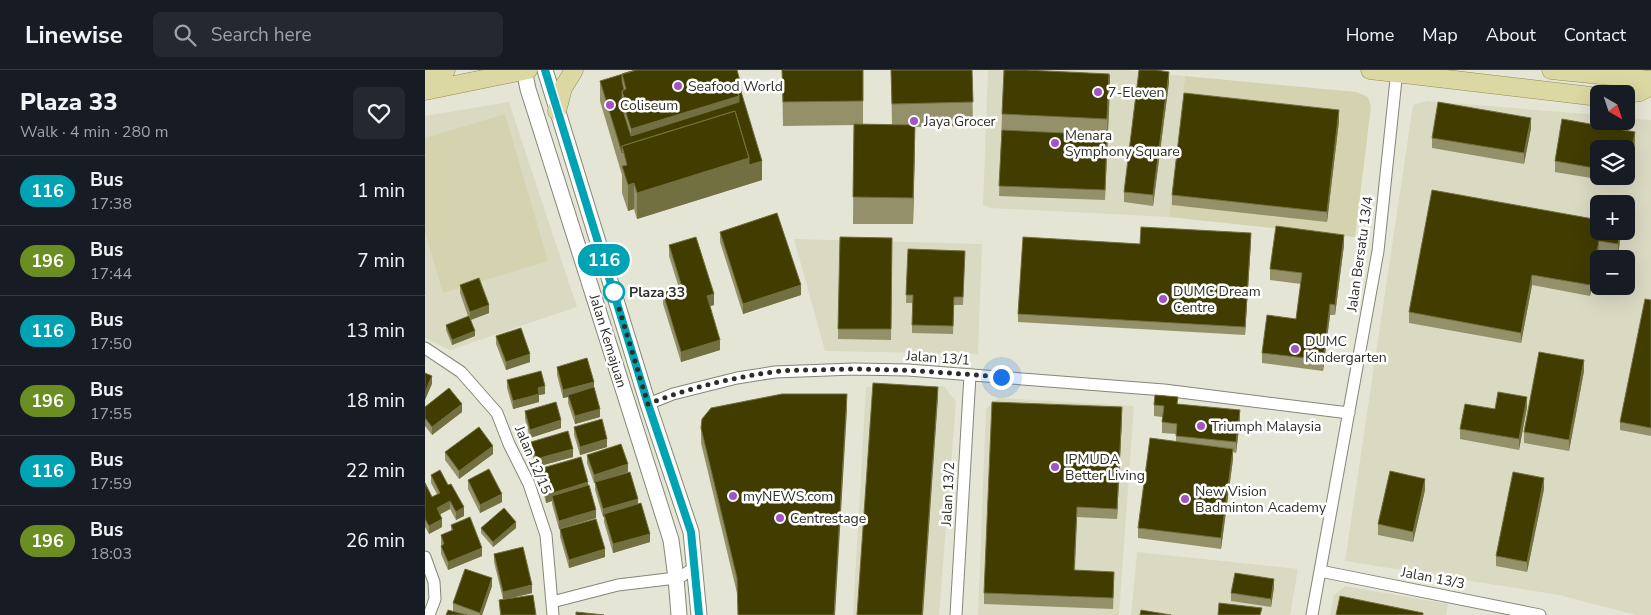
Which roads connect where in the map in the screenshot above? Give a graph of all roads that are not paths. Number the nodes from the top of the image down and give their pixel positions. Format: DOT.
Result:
graph roads {
  1 [pos="447,70"];
  2 [pos="525,70"];
  3 [pos="545,70"];
  4 [pos="574,70"];
  5 [pos="1370,70"];
  6 [pos="1551,70"];
  7 [pos="1397,72"];
  8 [pos="1598,72"];
  9 [pos="425,73"];
  10 [pos="1648,85"];
  11 [pos="425,92"];
  12 [pos="1635,93"];
  13 [pos="1635,93"];
  14 [pos="1590,95"];
  15 [pos="557,111"];
  16 [pos="589,211"];
  17 [pos="569,217"];
  18 [pos="425,348"];
  19 [pos="970,375"];
  20 [pos="648,404"];
  21 [pos="1349,413"];
  22 [pos="425,557"];
  23 [pos="695,567"];
  24 [pos="1320,572"];
  25 [pos="676,578"];
  26 [pos="552,602"];
  27 [pos="429,615"];
  28 [pos="553,615"];
  29 [pos="679,615"];
  30 [pos="699,615"];
  31 [pos="956,615"];
  32 [pos="1312,615"];
  33 [pos="1540,615"];
  1 -- 9 [label="main road"];
  2 -- 11 [label="main road"];
  2 -- 17 [label="main road, Jalan Kemajuan"];
  3 -- 15 [label="main road, Jalan Kemajuan"];
  4 -- 15 [label="main road"];
  5 -- 7 [label="main road"];
  6 -- 8 [label="main road"];
  7 -- 14 [label="main road"];
  7 -- 21 [label="street, Jalan Bersatu 13/4"];
  8 -- 10 [label="main road"];
  10 -- 12 [label="main road"];
  10 -- 13 [label="main road"];
  15 -- 16 [label="main road, Jalan Kemajuan"];
  16 -- 17 [label="main road"];
  16 -- 20 [label="main road, Jalan Kemajuan"];
  17 -- 25 [label="main road, Jalan Kemajuan"];
  18 -- 26 [label="street, Jalan 12/15"];
  19 -- 20 [label="street, Jalan 13/1"];
  19 -- 21 [label="street, Jalan 13/1"];
  19 -- 31 [label="street, Jalan 13/2"];
  20 -- 23 [label="main road, Jalan Kemajuan"];
  21 -- 24 [label="street, Jalan Bersatu 13/4"];
  22 -- 27 [label="street"];
  23 -- 25 [label="street"];
  23 -- 30 [label="main road, Jalan Kemajuan"];
  24 -- 32 [label="street, Jalan Bersatu 13/4"];
  24 -- 33 [label="street, Jalan 13/3"];
  25 -- 26 [label="street"];
  25 -- 29 [label="main road, Jalan Kemajuan"];
  26 -- 28 [label="street, Jalan 12/15"];
}
